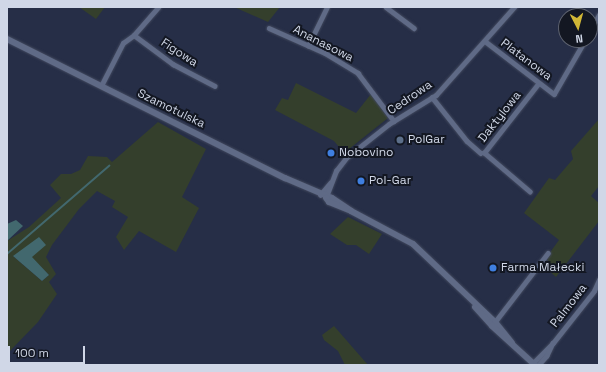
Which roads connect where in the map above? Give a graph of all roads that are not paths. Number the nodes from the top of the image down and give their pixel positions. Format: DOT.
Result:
graph roads {
  1 [pos="158,7"];
  2 [pos="327,7"];
  3 [pos="386,7"];
  4 [pos="514,7"];
  5 [pos="269,28"];
  6 [pos="414,28"];
  7 [pos="134,35"];
  8 [pos="7,39"];
  9 [pos="485,42"];
  10 [pos="308,46"];
  11 [pos="580,48"];
  12 [pos="538,84"];
  13 [pos="101,86"];
  14 [pos="215,86"];
  15 [pos="432,97"];
  16 [pos="394,121"];
  17 [pos="484,153"];
  18 [pos="530,192"];
  19 [pos="323,196"];
  20 [pos="548,253"];
  21 [pos="599,280"];
  22 [pos="493,324"];
  23 [pos="536,364"];
  1 -- 7 [label="street"];
  2 -- 10 [label="street"];
  3 -- 6 [label="street"];
  4 -- 9 [label="street, Cedrowa"];
  5 -- 10 [label="street, Ananasowa"];
  7 -- 13 [label="street"];
  7 -- 14 [label="street, Figowa"];
  8 -- 13 [label="street, Szamotulska"];
  9 -- 12 [label="street, Platanowa"];
  9 -- 15 [label="street, Cedrowa"];
  10 -- 16 [label="street, Ananasowa"];
  11 -- 12 [label="street, Platanowa"];
  12 -- 17 [label="street, Daktylowa"];
  13 -- 19 [label="street, Szamotulska"];
  15 -- 16 [label="street, Cedrowa"];
  15 -- 17 [label="street"];
  16 -- 19 [label="street, Cedrowa"];
  17 -- 18 [label="street, Daktylowa"];
  19 -- 22 [label="street, Szamotulska"];
  20 -- 22 [label="street"];
  21 -- 23 [label="street, Palmowa"];
  22 -- 23 [label="street, Szamotulska"];
}
